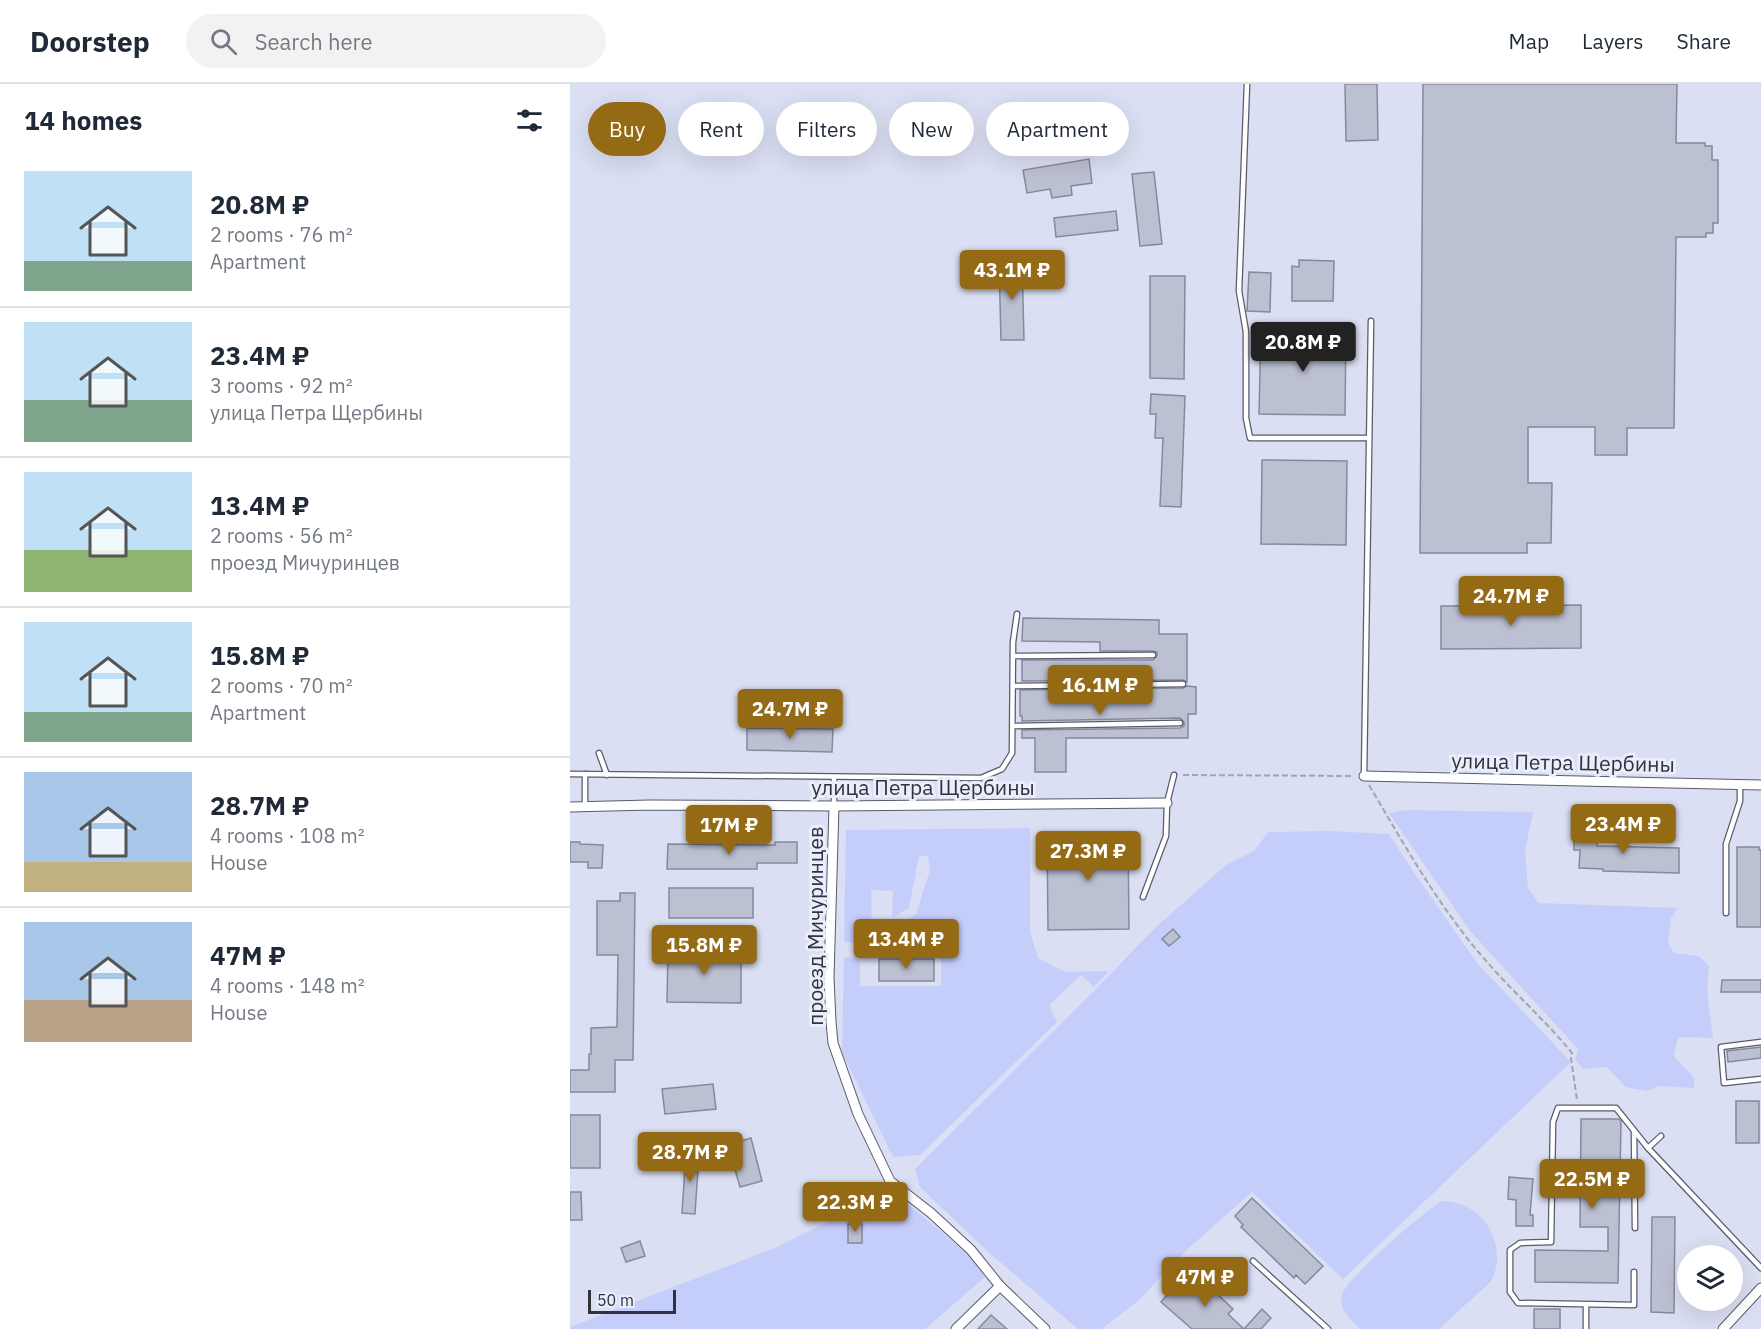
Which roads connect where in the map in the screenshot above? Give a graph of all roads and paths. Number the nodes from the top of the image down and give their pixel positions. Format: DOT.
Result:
graph roads {
  1 [pos="1247,84"];
  2 [pos="1371,321"];
  3 [pos="1369,438"];
  4 [pos="1017,614"];
  5 [pos="1153,655"];
  6 [pos="1013,656"];
  7 [pos="1183,684"];
  8 [pos="1013,686"];
  9 [pos="1180,723"];
  10 [pos="1013,726"];
  11 [pos="600,753"];
  12 [pos="570,774"];
  13 [pos="585,774"];
  14 [pos="607,775"];
  15 [pos="1174,775"];
  16 [pos="1364,776"];
  17 [pos="834,777"];
  18 [pos="1740,785"];
  19 [pos="1761,785"];
  20 [pos="1167,803"];
  21 [pos="834,806"];
  22 [pos="570,807"];
  23 [pos="585,807"];
  24 [pos="1143,897"];
  25 [pos="1726,913"];
  26 [pos="1761,1042"];
  27 [pos="1761,1079"];
  28 [pos="1578,1108"];
  29 [pos="1634,1131"];
  30 [pos="1661,1136"];
  31 [pos="1648,1148"];
  32 [pos="1635,1228"];
  33 [pos="1253,1261"];
  34 [pos="1761,1268"];
  35 [pos="1634,1272"];
  36 [pos="1000,1286"];
  37 [pos="1761,1288"];
  38 [pos="1586,1305"];
  39 [pos="956,1329"];
  40 [pos="1045,1329"];
  41 [pos="1328,1329"];
  42 [pos="1586,1329"];
  43 [pos="1723,1329"];
  1 -- 3 [label="lane"];
  2 -- 3 [label="lane"];
  3 -- 16 [label="lane"];
  4 -- 6 [label="lane"];
  5 -- 6 [label="lane"];
  6 -- 8 [label="lane"];
  7 -- 8 [label="lane"];
  8 -- 10 [label="lane"];
  9 -- 10 [label="lane"];
  10 -- 17 [label="lane"];
  11 -- 14 [label="lane"];
  12 -- 13 [label="lane"];
  13 -- 14 [label="lane"];
  13 -- 23 [label="lane"];
  14 -- 17 [label="lane"];
  15 -- 16 [label="path"];
  15 -- 20 [label="lane"];
  16 -- 18 [label="street, улица Петра Щербины"];
  16 -- 28 [label="path"];
  17 -- 21 [label="lane"];
  18 -- 19 [label="street, улица Петра Щербины"];
  18 -- 25 [label="lane"];
  20 -- 21 [label="street, улица Петра Щербины"];
  20 -- 24 [label="lane"];
  21 -- 23 [label="street, улица Петра Щербины"];
  21 -- 36 [label="street, проезд Мичуринцев"];
  22 -- 23 [label="street, улица Петра Щербины"];
  26 -- 27 [label="lane"];
  28 -- 29 [label="lane"];
  28 -- 38 [label="lane"];
  29 -- 31 [label="lane"];
  29 -- 32 [label="lane"];
  30 -- 31 [label="lane"];
  31 -- 34 [label="lane"];
  33 -- 41 [label="lane"];
  35 -- 38 [label="lane"];
  36 -- 39 [label="street"];
  36 -- 40 [label="street, проезд Мичуринцев"];
  37 -- 43 [label="street"];
  38 -- 42 [label="lane"];
}
